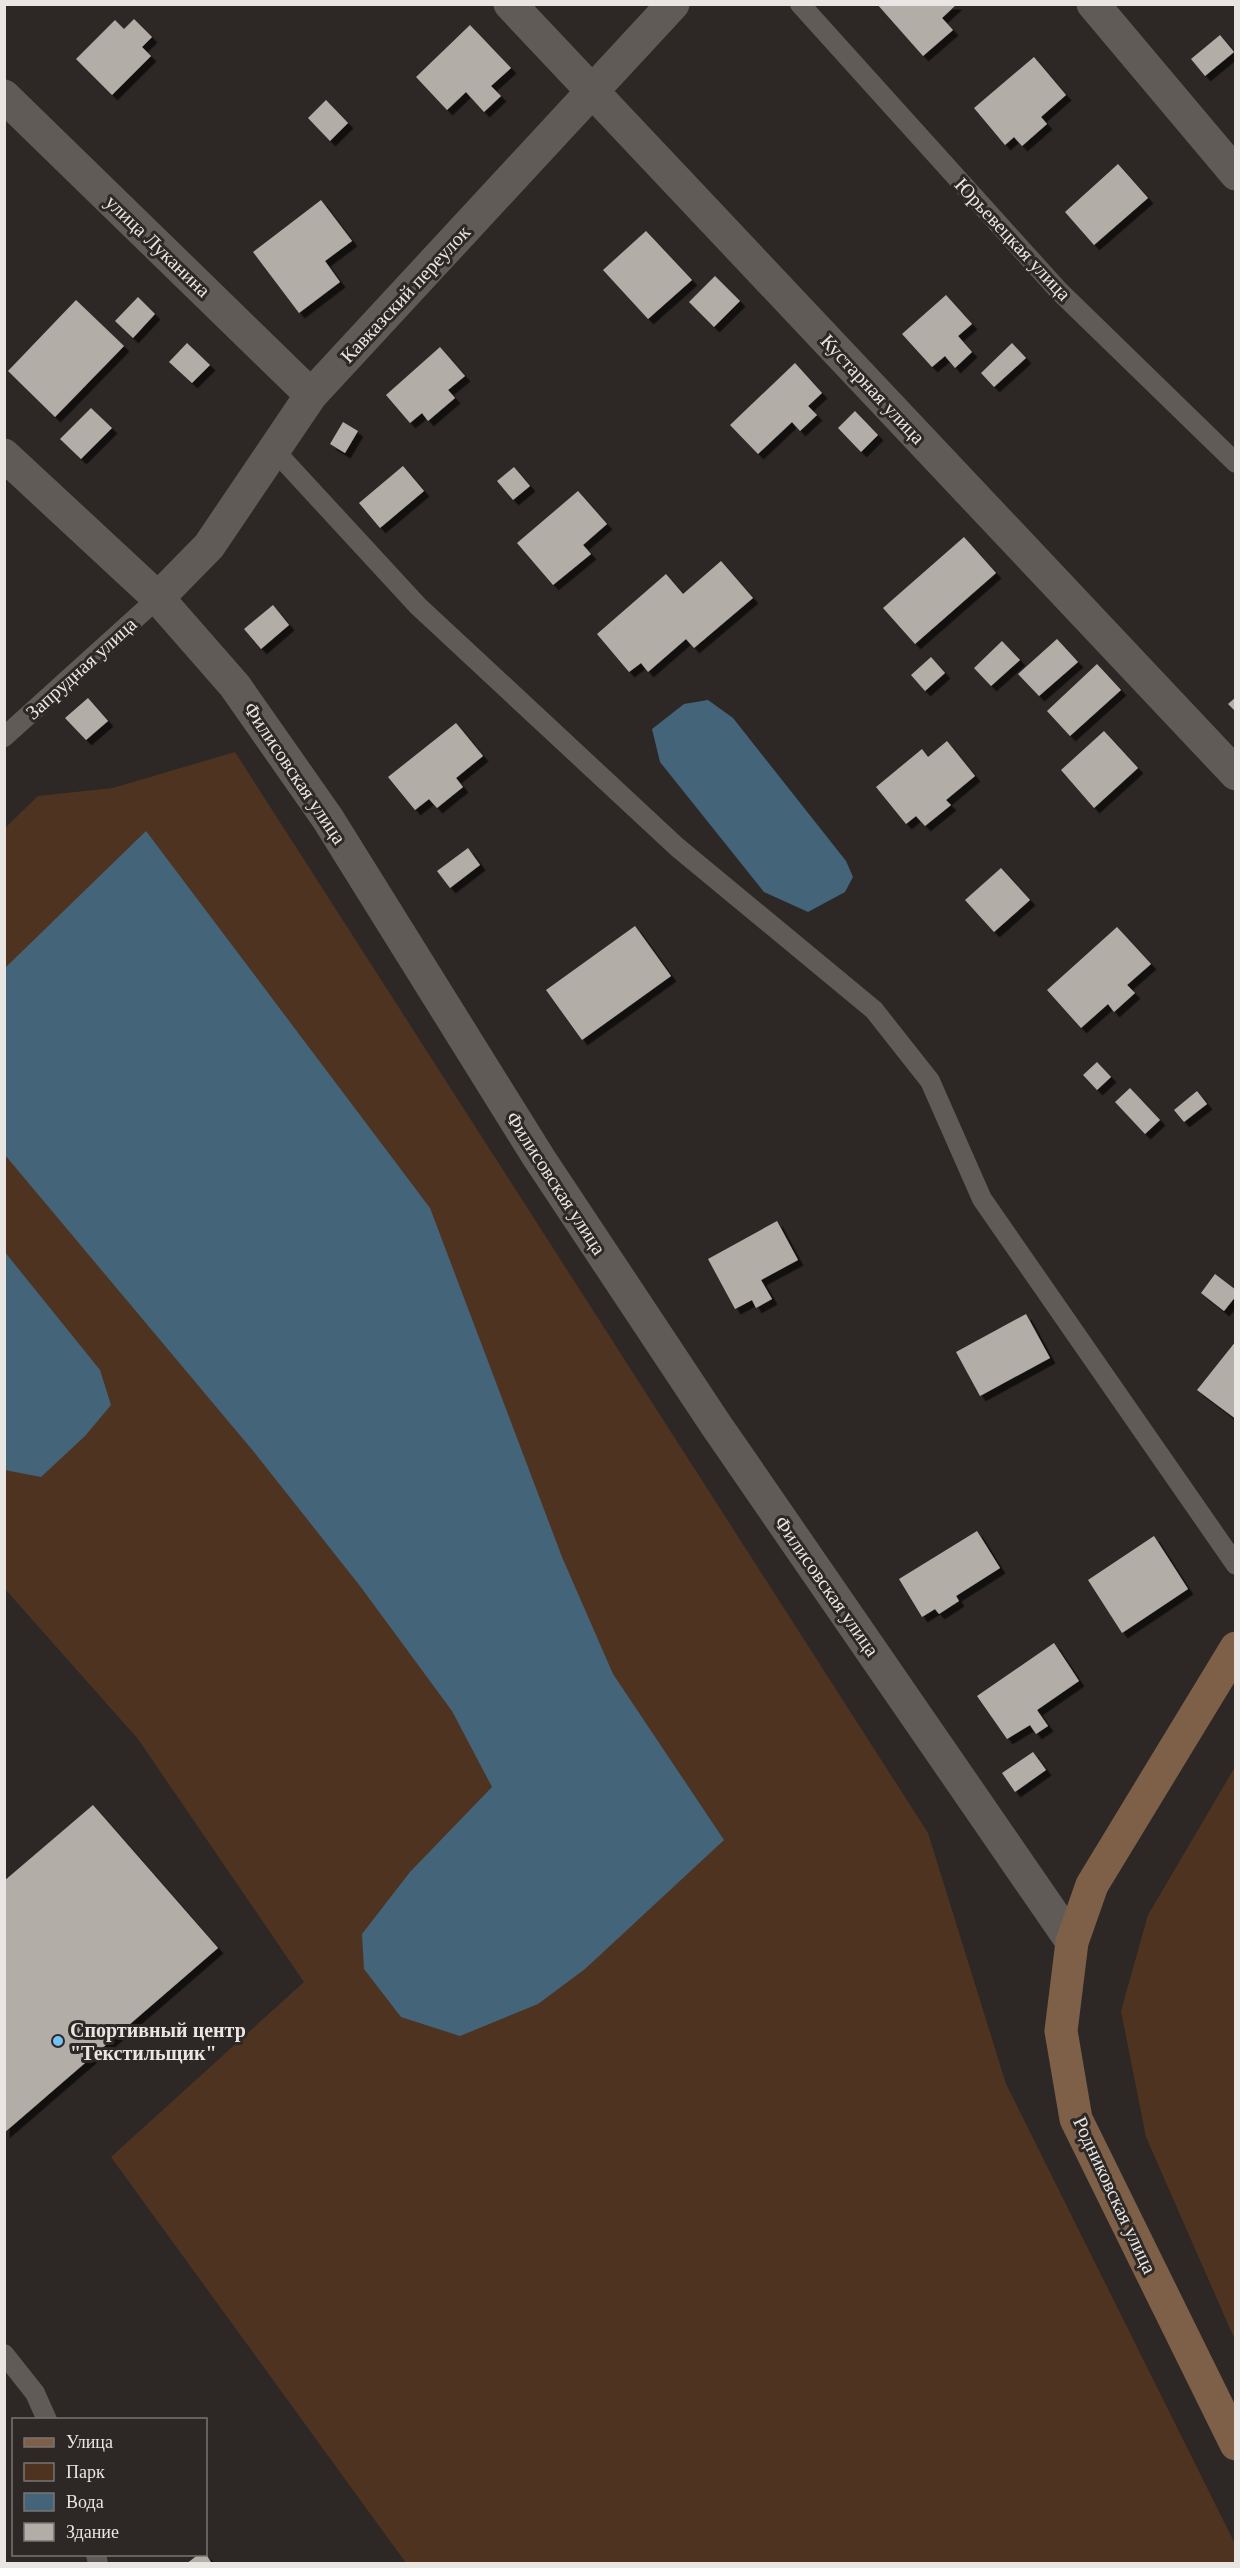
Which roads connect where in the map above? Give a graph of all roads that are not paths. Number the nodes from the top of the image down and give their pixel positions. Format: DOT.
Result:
graph roads {
  1 [pos="510,4"];
  2 [pos="673,4"];
  3 [pos="800,4"];
  4 [pos="1093,4"];
  5 [pos="594,92"];
  6 [pos="4,96"];
  7 [pos="1236,174"];
  8 [pos="310,395"];
  9 [pos="275,451"];
  10 [pos="4,455"];
  11 [pos="1236,463"];
  12 [pos="158,598"];
  13 [pos="4,737"];
  14 [pos="1236,774"];
  15 [pos="1236,1565"];
  16 [pos="1236,1648"];
  17 [pos="1072,1942"];
  18 [pos="4,2354"];
  19 [pos="45,2418"];
  20 [pos="1236,2444"];
  1 -- 5 [label="street, Кустарная улица"];
  2 -- 5 [label="street, Кавказский переулок"];
  3 -- 11 [label="lane, Юрьевецкая улица"];
  4 -- 7 [label="street"];
  5 -- 8 [label="street, Кавказский переулок"];
  5 -- 14 [label="street, Кустарная улица"];
  6 -- 8 [label="street, улица Луканина"];
  8 -- 9 [label="street, Кавказский переулок"];
  9 -- 12 [label="street, Кавказский переулок"];
  9 -- 15 [label="lane"];
  10 -- 12 [label="street, Филисовская улица"];
  12 -- 13 [label="lane, Запрудная улица"];
  12 -- 17 [label="street, Филисовская улица"];
  16 -- 17 [label="main road, Родниковская улица"];
  17 -- 20 [label="main road, Родниковская улица"];
  18 -- 19 [label="lane"];
}
